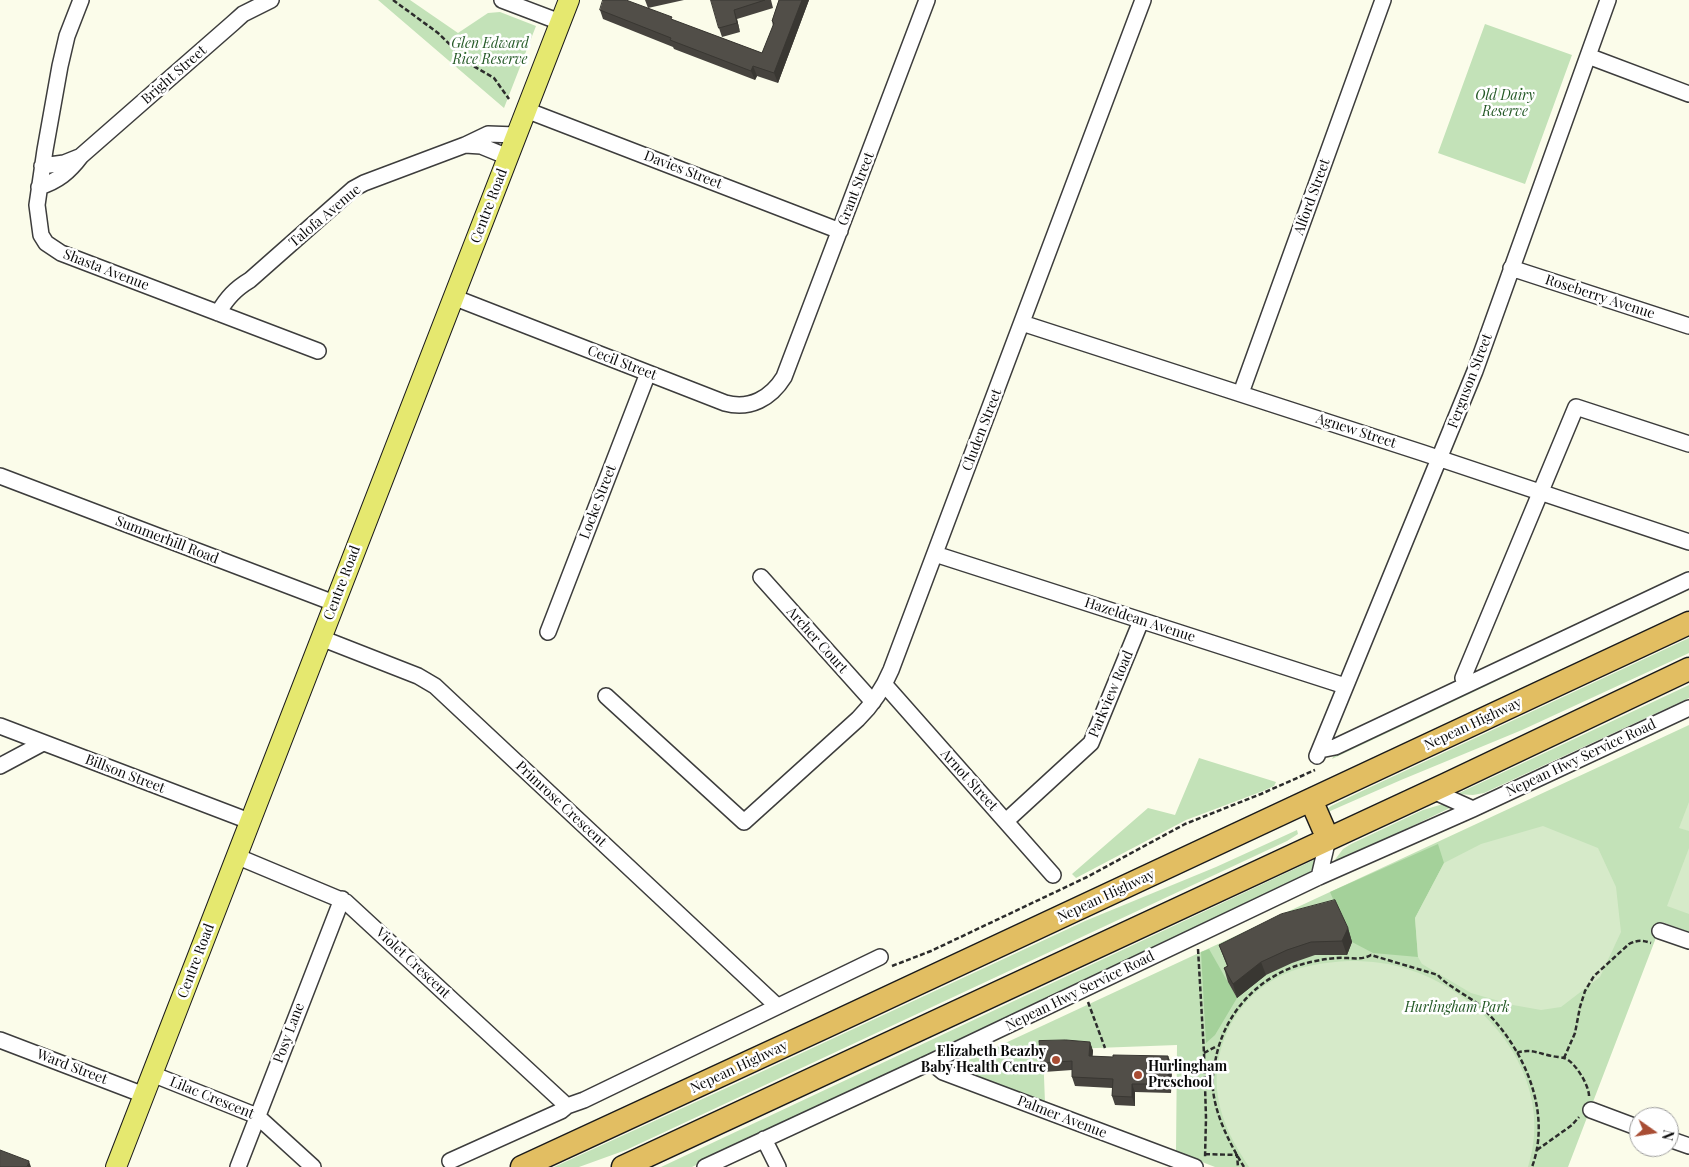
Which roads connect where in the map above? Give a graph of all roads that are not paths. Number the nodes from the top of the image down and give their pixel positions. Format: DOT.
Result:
graph roads {
  1 [pos="81,0"];
  2 [pos="271,0"];
  3 [pos="502,0"];
  4 [pos="569,0"];
  5 [pos="927,0"];
  6 [pos="1143,0"];
  7 [pos="1383,0"];
  8 [pos="1608,0"];
  9 [pos="560,22"];
  10 [pos="1588,56"];
  11 [pos="1689,94"];
  12 [pos="526,110"];
  13 [pos="516,135"];
  14 [pos="464,145"];
  15 [pos="80,156"];
  16 [pos="508,157"];
  17 [pos="42,166"];
  18 [pos="39,187"];
  19 [pos="840,231"];
  20 [pos="1511,268"];
  21 [pos="453,298"];
  22 [pos="224,315"];
  23 [pos="1022,323"];
  24 [pos="1689,326"];
  25 [pos="318,351"];
  26 [pos="648,373"];
  27 [pos="784,377"];
  28 [pos="1241,394"];
  29 [pos="1689,444"];
  30 [pos="1440,458"];
  31 [pos="0,476"];
  32 [pos="1540,492"];
  33 [pos="1689,542"];
  34 [pos="935,554"];
  35 [pos="761,577"];
  36 [pos="1689,580"];
  37 [pos="334,603"];
  38 [pos="1141,621"];
  39 [pos="1689,623"];
  40 [pos="548,632"];
  41 [pos="321,638"];
  42 [pos="1689,669"];
  43 [pos="885,685"];
  44 [pos="1465,685"];
  45 [pos="1345,686"];
  46 [pos="606,696"];
  47 [pos="874,702"];
  48 [pos="1689,708"];
  49 [pos="0,726"];
  50 [pos="43,743"];
  51 [pos="0,766"];
  52 [pos="1433,790"];
  53 [pos="1311,800"];
  54 [pos="1473,809"];
  55 [pos="249,821"];
  56 [pos="1006,821"];
  57 [pos="1328,839"];
  58 [pos="236,856"];
  59 [pos="1053,875"];
  60 [pos="1319,877"];
  61 [pos="342,899"];
  62 [pos="1658,938"];
  63 [pos="1689,941"];
  64 [pos="886,962"];
  65 [pos="778,1006"];
  66 [pos="0,1040"];
  67 [pos="931,1062"];
  68 [pos="152,1074"];
  69 [pos="144,1095"];
  70 [pos="567,1106"];
  71 [pos="1586,1109"];
  72 [pos="257,1116"];
  73 [pos="1629,1124"];
  74 [pos="764,1139"];
  75 [pos="450,1161"];
  76 [pos="1200,1164"];
  77 [pos="116,1167"];
  78 [pos="238,1167"];
  79 [pos="313,1167"];
  80 [pos="522,1167"];
  81 [pos="623,1167"];
  82 [pos="705,1167"];
  83 [pos="778,1167"];
  1 -- 17 [label="street, Shasta Avenue"];
  2 -- 15 [label="street, Bright Street"];
  3 -- 9 [label="street"];
  4 -- 9 [label="main road, Centre Road"];
  5 -- 19 [label="street, Grant Street"];
  6 -- 23 [label="street, Cluden Street"];
  7 -- 28 [label="street, Alford Street"];
  8 -- 10 [label="street, Ferguson Street"];
  9 -- 12 [label="main road, Centre Road"];
  10 -- 11 [label="street"];
  10 -- 20 [label="street, Ferguson Street"];
  12 -- 13 [label="main road, Centre Road"];
  12 -- 19 [label="street, Davies Street"];
  13 -- 14 [label="street, Talofa Avenue"];
  13 -- 16 [label="main road, Centre Road"];
  14 -- 16 [label="street"];
  14 -- 22 [label="street, Talofa Avenue"];
  15 -- 17 [label="street, Bright Street"];
  15 -- 18 [label="street, Bright Street"];
  16 -- 21 [label="main road, Centre Road"];
  17 -- 18 [label="street, Shasta Avenue"];
  18 -- 22 [label="street, Shasta Avenue"];
  19 -- 27 [label="street, Grant Street"];
  20 -- 24 [label="street, Roseberry Avenue"];
  20 -- 30 [label="street, Ferguson Street"];
  21 -- 26 [label="street, Cecil Street"];
  21 -- 37 [label="main road, Centre Road"];
  22 -- 25 [label="street, Shasta Avenue"];
  23 -- 28 [label="street, Agnew Street"];
  23 -- 34 [label="street, Cluden Street"];
  26 -- 27 [label="street, Cecil Street"];
  26 -- 40 [label="street, Locke Street"];
  28 -- 30 [label="street, Agnew Street"];
  29 -- 32 [label="street"];
  30 -- 32 [label="street, Agnew Street"];
  30 -- 45 [label="street, Ferguson Street"];
  31 -- 37 [label="street, Summerhill Road"];
  32 -- 33 [label="street, Agnew Street"];
  32 -- 44 [label="street"];
  34 -- 38 [label="street, Hazeldean Avenue"];
  34 -- 43 [label="street, Cluden Street"];
  35 -- 47 [label="street, Archer Court"];
  36 -- 44 [label="street"];
  37 -- 41 [label="main road, Centre Road"];
  38 -- 45 [label="street, Hazeldean Avenue"];
  38 -- 56 [label="street, Parkview Road"];
  39 -- 53 [label="highway, Nepean Highway"];
  41 -- 55 [label="main road, Centre Road"];
  41 -- 65 [label="street, Primrose Crescent"];
  42 -- 52 [label="highway"];
  43 -- 47 [label="street, Cluden Street"];
  43 -- 56 [label="street, Arnot Street"];
  44 -- 45 [label="street, Ferguson Street"];
  46 -- 47 [label="street, Cluden Street"];
  48 -- 54 [label="street, Nepean Hwy Service Road"];
  49 -- 50 [label="street, Billson Street"];
  50 -- 51 [label="street"];
  50 -- 55 [label="street, Billson Street"];
  52 -- 54 [label="street"];
  52 -- 57 [label="highway"];
  53 -- 57 [label="highway"];
  53 -- 80 [label="highway, Nepean Highway"];
  54 -- 60 [label="street, Nepean Hwy Service Road"];
  55 -- 58 [label="main road, Centre Road"];
  56 -- 59 [label="street, Arnot Street"];
  57 -- 60 [label="street"];
  57 -- 81 [label="highway"];
  58 -- 61 [label="street, Violet Crescent"];
  58 -- 68 [label="main road, Centre Road"];
  60 -- 67 [label="street, Nepean Hwy Service Road"];
  61 -- 70 [label="street, Violet Crescent"];
  61 -- 72 [label="street, Posy Lane"];
  62 -- 63 [label="street"];
  64 -- 65 [label="street"];
  65 -- 70 [label="street"];
  66 -- 69 [label="street, Ward Street"];
  67 -- 74 [label="street, Nepean Hwy Service Road"];
  67 -- 76 [label="street, Palmer Avenue"];
  68 -- 69 [label="main road, Centre Road"];
  68 -- 72 [label="street, Lilac Crescent"];
  69 -- 77 [label="main road, Centre Road"];
  70 -- 75 [label="street"];
  71 -- 73 [label="street"];
  72 -- 78 [label="street, Posy Lane"];
  72 -- 79 [label="street, Lilac Crescent"];
  74 -- 82 [label="street, Nepean Hwy Service Road"];
  74 -- 83 [label="street"];
}
